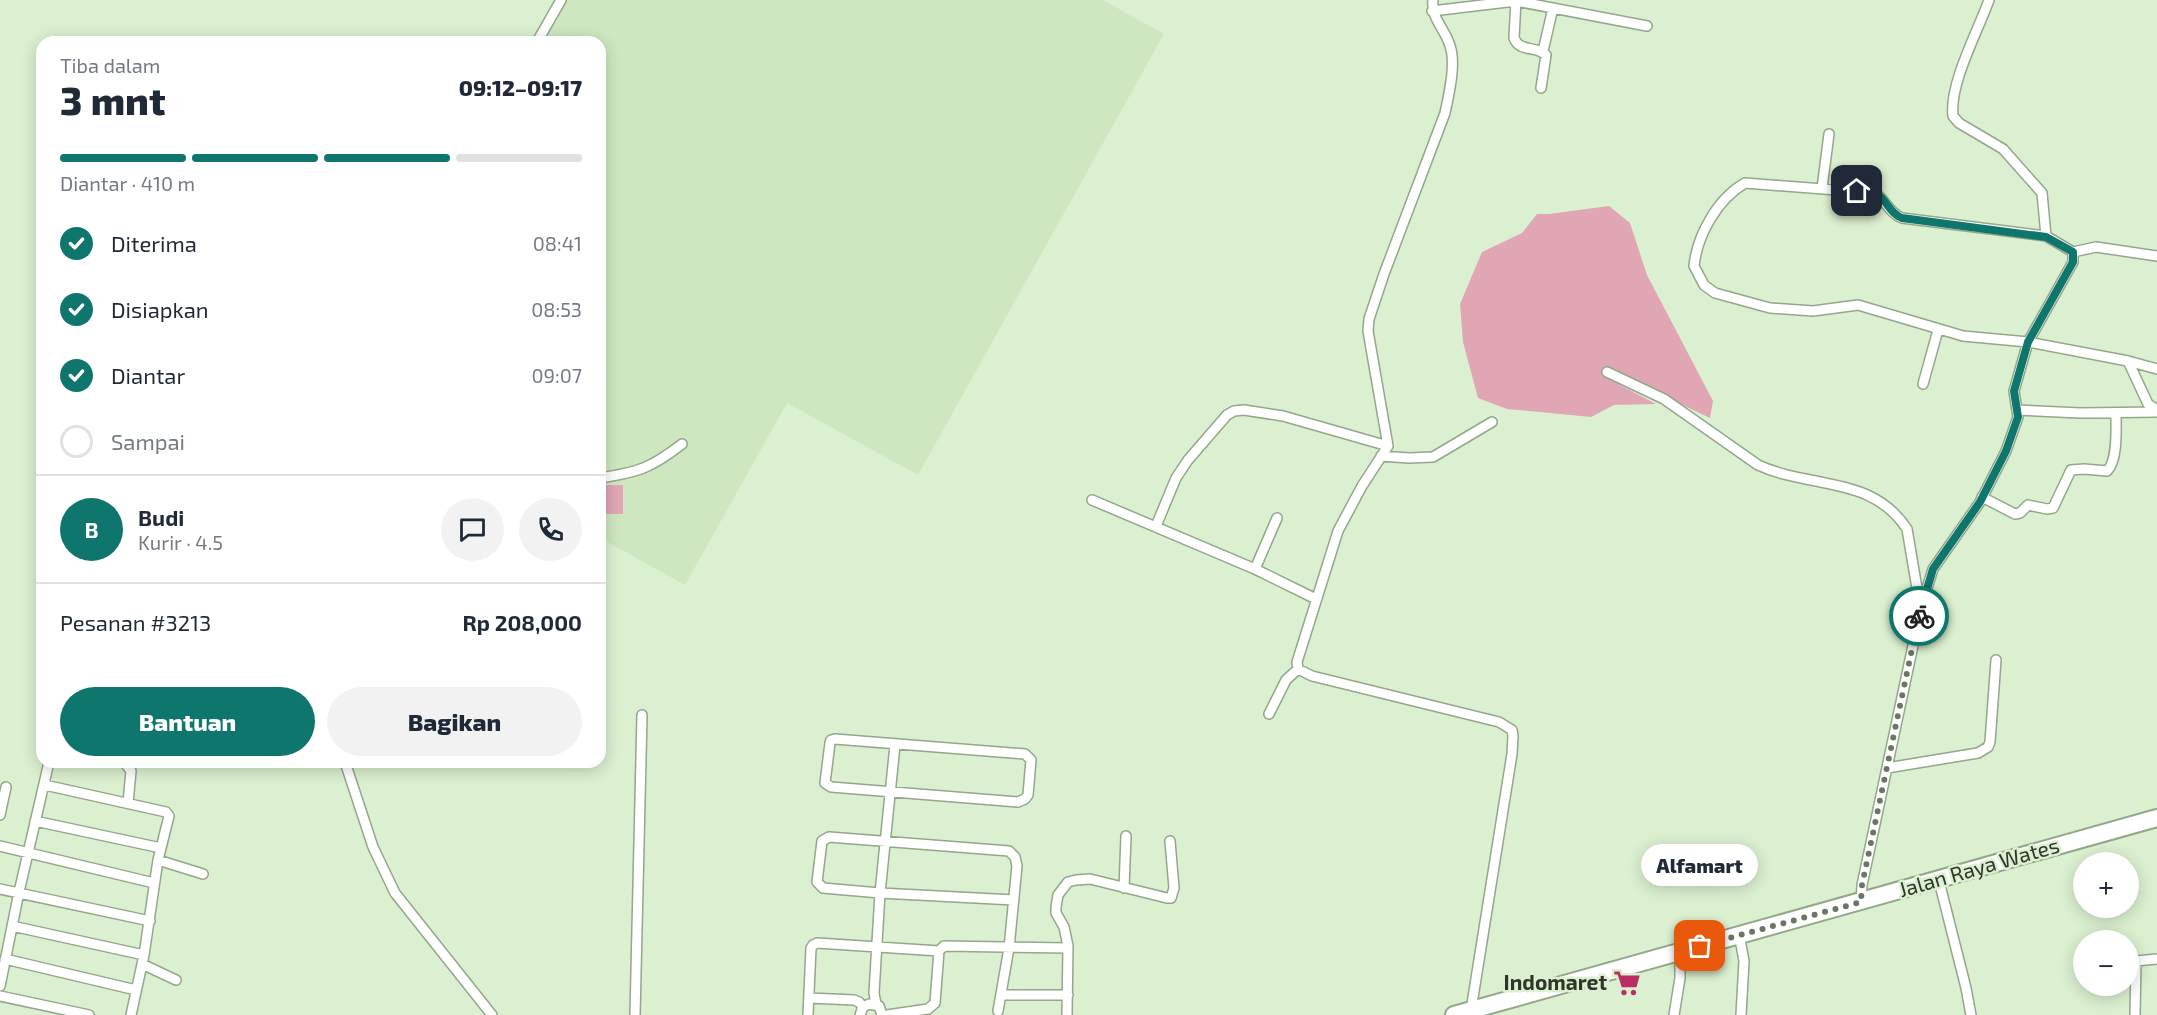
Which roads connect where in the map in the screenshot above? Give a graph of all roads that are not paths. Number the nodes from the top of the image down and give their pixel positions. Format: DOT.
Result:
graph roads {
  1 [pos="561,0"];
  2 [pos="1433,0"];
  3 [pos="1989,0"];
  4 [pos="1516,1"];
  5 [pos="1553,8"];
  6 [pos="1432,11"];
  7 [pos="1647,26"];
  8 [pos="540,36"];
  9 [pos="1543,51"];
  10 [pos="1541,88"];
  11 [pos="1829,134"];
  12 [pos="1822,188"];
  13 [pos="2046,237"];
  14 [pos="2073,252"];
  15 [pos="2157,256"];
  16 [pos="1938,330"];
  17 [pos="2028,342"];
  18 [pos="2128,360"];
  19 [pos="2157,369"];
  20 [pos="1607,372"];
  21 [pos="1923,384"];
  22 [pos="2016,410"];
  23 [pos="2157,411"];
  24 [pos="2116,412"];
  25 [pos="1492,422"];
  26 [pos="682,444"];
  27 [pos="1388,446"];
  28 [pos="1382,456"];
  29 [pos="606,477"];
  30 [pos="1982,497"];
  31 [pos="1092,500"];
  32 [pos="1277,518"];
  33 [pos="1156,526"];
  34 [pos="1255,569"];
  35 [pos="1316,599"];
  36 [pos="1920,608"];
  37 [pos="1996,660"];
  38 [pos="1298,669"];
  39 [pos="1269,714"];
  40 [pos="642,715"];
  41 [pos="895,745"];
  42 [pos="48,768"];
  43 [pos="129,768"];
  44 [pos="347,768"];
  45 [pos="1887,768"];
  46 [pos="45,785"];
  47 [pos="6,787"];
  48 [pos="890,793"];
  49 [pos="128,803"];
  50 [pos="0,815"];
  51 [pos="2157,818"];
  52 [pos="35,821"];
  53 [pos="2157,828"];
  54 [pos="1126,836"];
  55 [pos="886,840"];
  56 [pos="1170,841"];
  57 [pos="0,846"];
  58 [pos="161,848"];
  59 [pos="27,853"];
  60 [pos="158,860"];
  61 [pos="203,874"];
  62 [pos="154,884"];
  63 [pos="1124,888"];
  64 [pos="0,889"];
  65 [pos="1941,889"];
  66 [pos="18,892"];
  67 [pos="880,893"];
  68 [pos="1014,900"];
  69 [pos="1861,902"];
  70 [pos="150,921"];
  71 [pos="12,926"];
  72 [pos="1741,939"];
  73 [pos="876,948"];
  74 [pos="1009,948"];
  75 [pos="1068,948"];
  76 [pos="939,951"];
  77 [pos="5,959"];
  78 [pos="2157,959"];
  79 [pos="143,960"];
  80 [pos="1680,962"];
  81 [pos="176,980"];
  82 [pos="0,984"];
  83 [pos="136,990"];
  84 [pos="1006,995"];
  85 [pos="1068,995"];
  86 [pos="0,996"];
  87 [pos="808,998"];
  88 [pos="876,1004"];
  89 [pos="1471,1010"];
  90 [pos="861,1011"];
  91 [pos="998,1011"];
  92 [pos="89,1015"];
  93 [pos="131,1015"];
  94 [pos="492,1015"];
  95 [pos="635,1015"];
  96 [pos="808,1015"];
  97 [pos="882,1015"];
  98 [pos="887,1015"];
  99 [pos="1067,1015"];
  100 [pos="1454,1015"];
  101 [pos="1488,1015"];
  102 [pos="1674,1015"];
  103 [pos="1741,1015"];
  104 [pos="1971,1015"];
  105 [pos="2135,1015"];
  1 -- 8 [label="street"];
  2 -- 6 [label="street"];
  3 -- 13 [label="street"];
  4 -- 5 [label="street"];
  4 -- 6 [label="street"];
  4 -- 9 [label="street"];
  5 -- 7 [label="street"];
  5 -- 9 [label="street"];
  6 -- 27 [label="street"];
  9 -- 10 [label="street"];
  11 -- 12 [label="street"];
  12 -- 13 [label="street"];
  12 -- 16 [label="street"];
  13 -- 14 [label="street"];
  14 -- 15 [label="street"];
  14 -- 17 [label="street"];
  16 -- 17 [label="street"];
  16 -- 21 [label="street"];
  17 -- 18 [label="street"];
  17 -- 22 [label="street"];
  18 -- 19 [label="street"];
  18 -- 23 [label="street"];
  20 -- 36 [label="street"];
  22 -- 24 [label="street"];
  22 -- 30 [label="street"];
  23 -- 24 [label="street"];
  24 -- 30 [label="street"];
  25 -- 28 [label="street"];
  26 -- 29 [label="street"];
  27 -- 28 [label="street"];
  27 -- 33 [label="street"];
  28 -- 35 [label="street"];
  30 -- 36 [label="street"];
  31 -- 33 [label="street"];
  32 -- 34 [label="street"];
  33 -- 34 [label="street"];
  34 -- 35 [label="street"];
  35 -- 38 [label="street"];
  36 -- 45 [label="street"];
  37 -- 45 [label="street"];
  38 -- 39 [label="street"];
  38 -- 89 [label="street"];
  40 -- 95 [label="street"];
  41 -- 48 [label="street"];
  41 -- 48 [label="street"];
  41 -- 48 [label="street"];
  42 -- 46 [label="street"];
  43 -- 49 [label="street"];
  44 -- 94 [label="street"];
  45 -- 69 [label="street"];
  46 -- 49 [label="street"];
  46 -- 52 [label="street"];
  47 -- 50 [label="street"];
  48 -- 55 [label="street"];
  49 -- 58 [label="street"];
  51 -- 69 [label="highway, Jalan Raya Wates"];
  52 -- 58 [label="street"];
  52 -- 59 [label="street"];
  53 -- 65 [label="highway, Jalan Raya Wates"];
  54 -- 63 [label="street"];
  55 -- 67 [label="street"];
  55 -- 67 [label="street"];
  55 -- 68 [label="street"];
  56 -- 63 [label="street"];
  57 -- 59 [label="street"];
  58 -- 60 [label="street"];
  59 -- 62 [label="street"];
  59 -- 66 [label="street"];
  60 -- 61 [label="street"];
  60 -- 62 [label="street"];
  62 -- 70 [label="street"];
  63 -- 75 [label="street"];
  64 -- 66 [label="street"];
  65 -- 72 [label="highway, Jalan Raya Wates"];
  65 -- 104 [label="street"];
  66 -- 70 [label="street"];
  66 -- 71 [label="street"];
  67 -- 68 [label="street"];
  67 -- 73 [label="street"];
  68 -- 74 [label="street"];
  69 -- 72 [label="highway, Jalan Raya Wates"];
  70 -- 79 [label="street"];
  71 -- 77 [label="street"];
  71 -- 79 [label="street"];
  72 -- 80 [label="highway, Jalan Raya Wates"];
  72 -- 89 [label="highway, Jalan Raya Wates"];
  72 -- 103 [label="street"];
  73 -- 76 [label="street"];
  73 -- 87 [label="street"];
  73 -- 88 [label="street"];
  74 -- 75 [label="street"];
  74 -- 76 [label="street"];
  74 -- 91 [label="street"];
  75 -- 85 [label="street"];
  76 -- 98 [label="street"];
  77 -- 82 [label="street"];
  77 -- 83 [label="street"];
  78 -- 105 [label="street"];
  79 -- 81 [label="street"];
  79 -- 83 [label="street"];
  80 -- 101 [label="highway, Jalan Raya Wates"];
  80 -- 102 [label="street"];
  83 -- 93 [label="street"];
  84 -- 85 [label="street"];
  85 -- 99 [label="street"];
  86 -- 92 [label="street"];
  87 -- 90 [label="street"];
  87 -- 96 [label="street"];
  88 -- 90 [label="street"];
  88 -- 97 [label="street"];
  89 -- 100 [label="highway, Jalan Raya Wates"];
}
